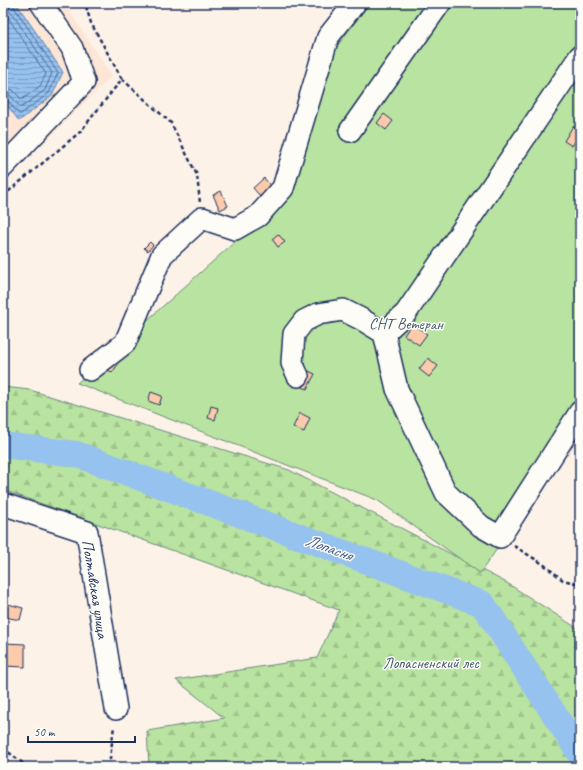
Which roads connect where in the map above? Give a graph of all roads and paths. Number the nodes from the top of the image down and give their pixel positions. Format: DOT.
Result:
graph roads {
  1 [pos="41,3"];
  2 [pos="355,3"];
  3 [pos="440,3"];
  4 [pos="580,56"];
  5 [pos="122,79"];
  6 [pos="350,131"];
  7 [pos="3,167"];
  8 [pos="202,218"];
  9 [pos="384,333"];
  10 [pos="90,370"];
  11 [pos="298,376"];
  12 [pos="580,412"];
  13 [pos="3,504"];
  14 [pos="500,537"];
  15 [pos="580,584"];
  16 [pos="116,709"];
  17 [pos="3,748"];
  18 [pos="28,767"];
  19 [pos="109,767"];
  1 -- 7 [label="street"];
  2 -- 8 [label="street"];
  3 -- 6 [label="street"];
  4 -- 9 [label="street"];
  5 -- 8 [label="path"];
  8 -- 10 [label="street"];
  9 -- 11 [label="street"];
  9 -- 14 [label="street"];
  12 -- 14 [label="street"];
  13 -- 16 [label="street, Полтавская улица"];
  14 -- 15 [label="path"];
  16 -- 19 [label="path"];
  17 -- 18 [label="path"];
}
